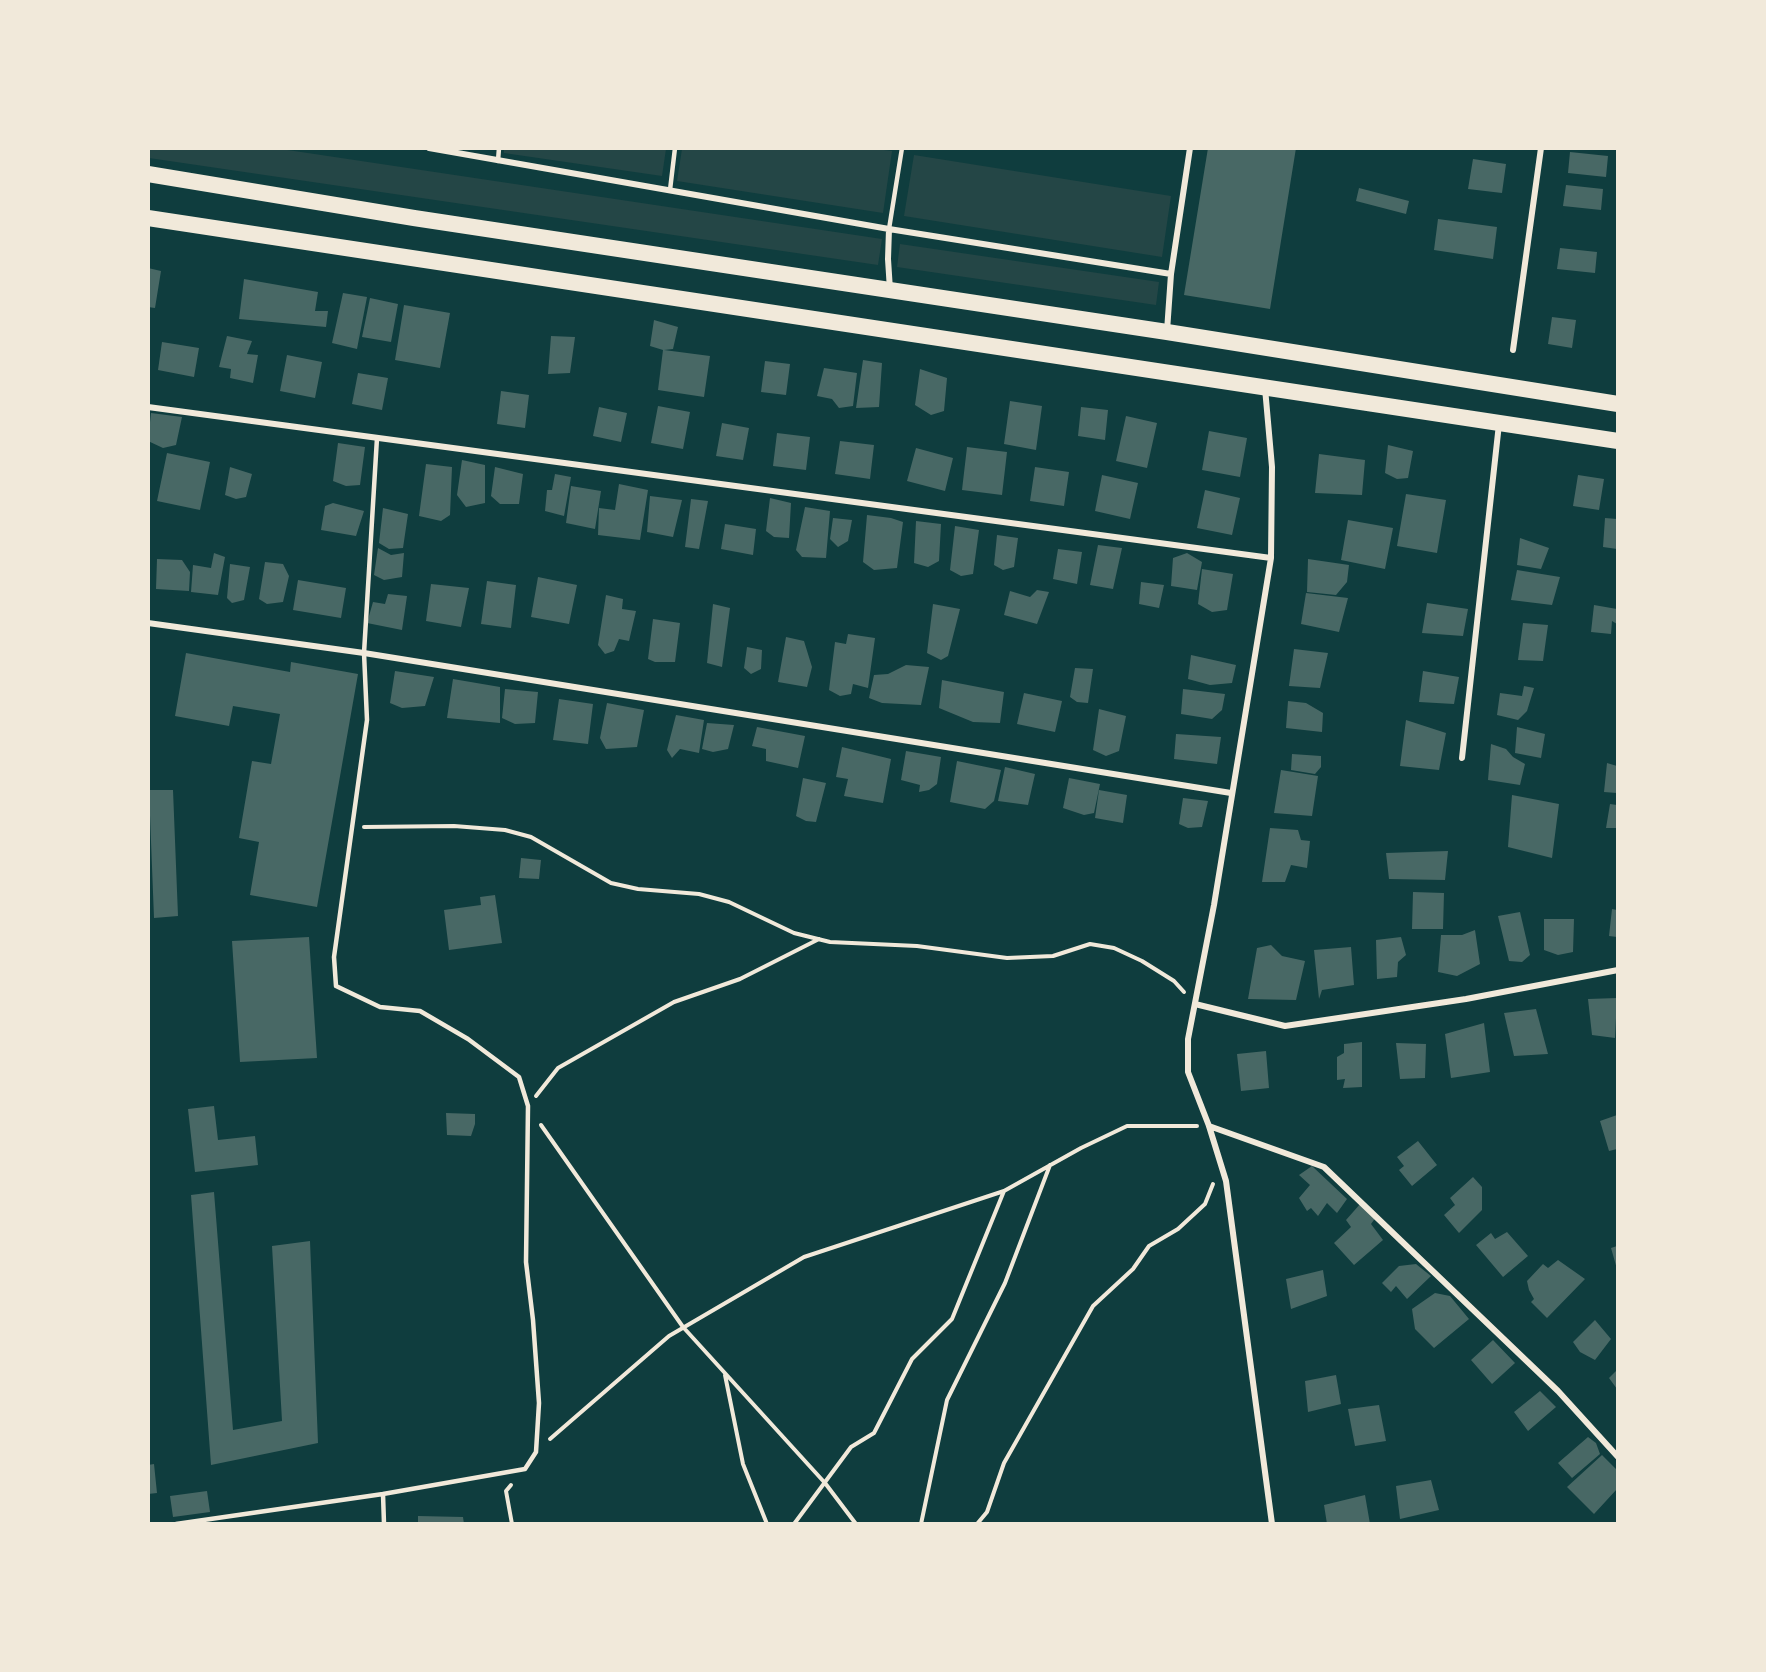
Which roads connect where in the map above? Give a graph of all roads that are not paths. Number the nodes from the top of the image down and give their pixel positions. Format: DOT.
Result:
graph roads {
  1 [pos="429,148"];
  2 [pos="499,148"];
  3 [pos="675,148"];
  4 [pos="902,148"];
  5 [pos="1190,148"];
  6 [pos="1541,148"];
  7 [pos="498,160"];
  8 [pos="148,174"];
  9 [pos="670,190"];
  10 [pos="148,218"];
  11 [pos="889,229"];
  12 [pos="1171,274"];
  13 [pos="891,291"];
  14 [pos="1167,332"];
  15 [pos="1513,350"];
  16 [pos="1265,388"];
  17 [pos="1617,404"];
  18 [pos="148,407"];
  19 [pos="1500,423"];
  20 [pos="377,438"];
  21 [pos="1617,441"];
  22 [pos="1271,558"];
  23 [pos="148,622"];
  24 [pos="364,653"];
  25 [pos="1462,758"];
  26 [pos="1232,793"];
  27 [pos="1617,970"];
  28 [pos="1195,1004"];
  29 [pos="1209,1126"];
  30 [pos="1617,1457"];
  31 [pos="383,1494"];
  32 [pos="176,1524"];
  33 [pos="384,1524"];
  34 [pos="1272,1524"];
  1 -- 7 [label="street"];
  2 -- 7 [label="lane"];
  3 -- 9 [label="lane"];
  4 -- 11 [label="lane"];
  5 -- 12 [label="street"];
  6 -- 15 [label="street"];
  7 -- 9 [label="street"];
  8 -- 13 [label="highway"];
  9 -- 11 [label="street"];
  10 -- 16 [label="highway"];
  11 -- 12 [label="street"];
  11 -- 13 [label="street"];
  12 -- 14 [label="street"];
  13 -- 14 [label="highway"];
  14 -- 17 [label="highway"];
  16 -- 19 [label="highway"];
  16 -- 22 [label="street"];
  18 -- 20 [label="street"];
  19 -- 21 [label="highway"];
  19 -- 25 [label="street"];
  20 -- 22 [label="street"];
  20 -- 24 [label="lane"];
  22 -- 26 [label="street"];
  23 -- 24 [label="street"];
  24 -- 26 [label="street"];
  24 -- 31 [label="lane"];
  26 -- 28 [label="street"];
  27 -- 28 [label="street"];
  28 -- 29 [label="street"];
  29 -- 30 [label="street"];
  29 -- 34 [label="street"];
  31 -- 32 [label="lane"];
  31 -- 33 [label="lane"];
}
